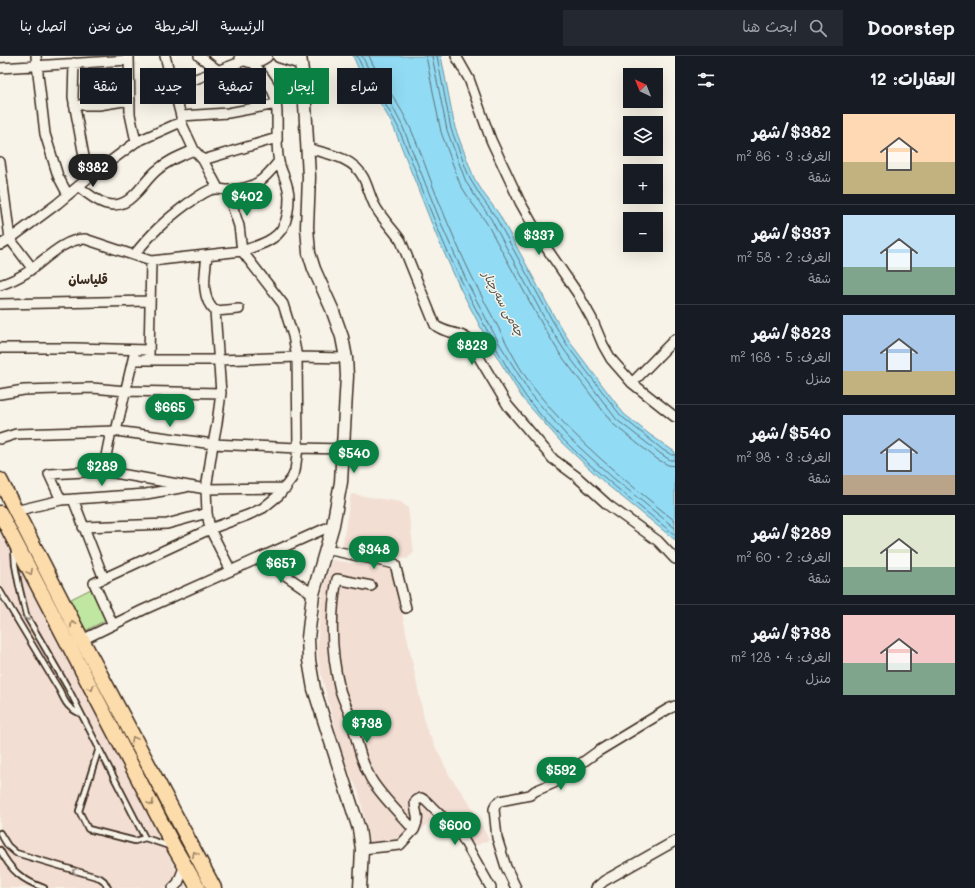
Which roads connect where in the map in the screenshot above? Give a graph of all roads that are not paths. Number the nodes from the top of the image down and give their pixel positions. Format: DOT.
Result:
graph roads {
  1 [pos="36,56"];
  2 [pos="165,56"];
  3 [pos="199,56"];
  4 [pos="266,56"];
  5 [pos="279,56"];
  6 [pos="456,56"];
  7 [pos="129,58"];
  8 [pos="246,59"];
  9 [pos="300,59"];
  10 [pos="74,63"];
  11 [pos="37,66"];
  12 [pos="0,68"];
  13 [pos="129,68"];
  14 [pos="168,68"];
  15 [pos="215,68"];
  16 [pos="226,68"];
  17 [pos="274,95"];
  18 [pos="105,104"];
  19 [pos="130,104"];
  20 [pos="178,104"];
  21 [pos="276,104"];
  22 [pos="74,105"];
  23 [pos="181,119"];
  24 [pos="277,138"];
  25 [pos="136,142"];
  26 [pos="307,148"];
  27 [pos="194,150"];
  28 [pos="203,160"];
  29 [pos="279,161"];
  30 [pos="0,162"];
  31 [pos="88,178"];
  32 [pos="79,186"];
  33 [pos="222,189"];
  34 [pos="68,195"];
  35 [pos="10,239"];
  36 [pos="0,245"];
  37 [pos="242,251"];
  38 [pos="134,255"];
  39 [pos="207,255"];
  40 [pos="151,261"];
  41 [pos="32,268"];
  42 [pos="0,285"];
  43 [pos="150,301"];
  44 [pos="0,304"];
  45 [pos="239,308"];
  46 [pos="215,311"];
  47 [pos="675,339"];
  48 [pos="0,348"];
  49 [pos="136,349"];
  50 [pos="149,350"];
  51 [pos="297,357"];
  52 [pos="346,358"];
  53 [pos="133,360"];
  54 [pos="149,360"];
  55 [pos="219,360"];
  56 [pos="632,383"];
  57 [pos="126,391"];
  58 [pos="220,393"];
  59 [pos="0,394"];
  60 [pos="675,417"];
  61 [pos="114,431"];
  62 [pos="0,439"];
  63 [pos="213,444"];
  64 [pos="298,448"];
  65 [pos="344,449"];
  66 [pos="102,471"];
  67 [pos="0,480"];
  68 [pos="193,486"];
  69 [pos="206,488"];
  70 [pos="286,488"];
  71 [pos="73,499"];
  72 [pos="61,500"];
  73 [pos="15,511"];
  74 [pos="0,513"];
  75 [pos="207,513"];
  76 [pos="333,525"];
  77 [pos="83,527"];
  78 [pos="210,529"];
  79 [pos="13,539"];
  80 [pos="326,549"];
  81 [pos="260,558"];
  82 [pos="675,560"];
  83 [pos="231,571"];
  84 [pos="104,579"];
  85 [pos="371,586"];
  86 [pos="0,591"];
  87 [pos="314,594"];
  88 [pos="406,608"];
  89 [pos="113,625"];
  90 [pos="82,640"];
  91 [pos="675,706"];
  92 [pos="81,714"];
  93 [pos="99,748"];
  94 [pos="414,830"];
  95 [pos="0,833"];
  96 [pos="145,838"];
  97 [pos="675,840"];
  98 [pos="174,847"];
  99 [pos="362,849"];
  100 [pos="0,850"];
  101 [pos="185,865"];
  102 [pos="44,888"];
  103 [pos="108,888"];
  104 [pos="173,888"];
  105 [pos="198,888"];
  106 [pos="214,888"];
  107 [pos="360,888"];
  108 [pos="491,888"];
  109 [pos="516,888"];
  110 [pos="596,888"];
  1 -- 11 [label="street"];
  2 -- 14 [label="street"];
  3 -- 15 [label="street"];
  4 -- 8 [label="street"];
  5 -- 9 [label="street"];
  6 -- 56 [label="street"];
  7 -- 10 [label="street"];
  7 -- 13 [label="street"];
  8 -- 16 [label="street"];
  8 -- 17 [label="street"];
  9 -- 26 [label="street"];
  10 -- 11 [label="street"];
  10 -- 22 [label="street"];
  11 -- 12 [label="street"];
  11 -- 34 [label="street"];
  18 -- 22 [label="street"];
  19 -- 25 [label="street"];
  20 -- 23 [label="street"];
  21 -- 23 [label="street"];
  21 -- 24 [label="street"];
  22 -- 31 [label="street"];
  23 -- 25 [label="street"];
  23 -- 27 [label="street"];
  24 -- 28 [label="street"];
  24 -- 29 [label="street"];
  25 -- 31 [label="street"];
  26 -- 52 [label="street"];
  26 -- 82 [label="street"];
  27 -- 28 [label="street"];
  27 -- 32 [label="street"];
  28 -- 33 [label="street"];
  29 -- 33 [label="street"];
  29 -- 37 [label="street"];
  30 -- 35 [label="street"];
  31 -- 32 [label="street"];
  32 -- 34 [label="street"];
  33 -- 37 [label="street"];
  33 -- 38 [label="street"];
  34 -- 35 [label="street"];
  35 -- 36 [label="street"];
  35 -- 41 [label="street"];
  37 -- 39 [label="street"];
  37 -- 51 [label="street"];
  38 -- 40 [label="street"];
  38 -- 41 [label="street"];
  39 -- 40 [label="street"];
  39 -- 46 [label="street"];
  40 -- 43 [label="street"];
  41 -- 42 [label="street"];
  43 -- 44 [label="street"];
  43 -- 50 [label="street"];
  45 -- 46 [label="street"];
  46 -- 55 [label="street"];
  47 -- 56 [label="street"];
  48 -- 49 [label="street"];
  49 -- 50 [label="street"];
  49 -- 53 [label="street"];
  50 -- 54 [label="street"];
  51 -- 52 [label="street"];
  51 -- 55 [label="street"];
  51 -- 64 [label="street"];
  52 -- 65 [label="street"];
  53 -- 54 [label="street"];
  53 -- 57 [label="street"];
  54 -- 55 [label="street"];
  55 -- 58 [label="street"];
  56 -- 60 [label="street"];
  57 -- 58 [label="street"];
  57 -- 59 [label="street"];
  57 -- 61 [label="street"];
  58 -- 63 [label="street"];
  61 -- 62 [label="street"];
  61 -- 63 [label="street"];
  61 -- 66 [label="street"];
  63 -- 64 [label="street"];
  63 -- 69 [label="street"];
  64 -- 65 [label="street"];
  64 -- 70 [label="street"];
  65 -- 76 [label="street"];
  66 -- 68 [label="street"];
  66 -- 72 [label="street"];
  67 -- 73 [label="main road"];
  68 -- 69 [label="street"];
  68 -- 71 [label="street"];
  69 -- 70 [label="street"];
  69 -- 75 [label="street"];
  70 -- 78 [label="street"];
  71 -- 72 [label="street"];
  71 -- 77 [label="street"];
  72 -- 73 [label="street"];
  90 -- 73 [label="main road, one-way"];
  74 -- 79 [label="main road"];
  75 -- 77 [label="street"];
  75 -- 78 [label="street"];
  76 -- 80 [label="street"];
  76 -- 81 [label="street"];
  77 -- 84 [label="street"];
  78 -- 83 [label="street"];
  78 -- 84 [label="street"];
  79 -- 92 [label="lane, one-way"];
  79 -- 98 [label="main road, one-way"];
  80 -- 87 [label="street"];
  80 -- 88 [label="street"];
  81 -- 83 [label="street"];
  81 -- 87 [label="street"];
  83 -- 89 [label="street"];
  84 -- 89 [label="street"];
  85 -- 94 [label="street"];
  86 -- 92 [label="lane"];
  87 -- 99 [label="street"];
  89 -- 90 [label="street"];
  106 -- 90 [label="main road, one-way"];
  91 -- 109 [label="street"];
  92 -- 93 [label="lane"];
  93 -- 96 [label="lane"];
  93 -- 96 [label="lane"];
  94 -- 99 [label="street"];
  94 -- 108 [label="street"];
  103 -- 95 [label="lane, one-way"];
  96 -- 98 [label="lane"];
  97 -- 110 [label="street"];
  98 -- 101 [label="main road"];
  99 -- 107 [label="street"];
  100 -- 102 [label="lane"];
  101 -- 104 [label="street"];
  101 -- 105 [label="main road"];
}
